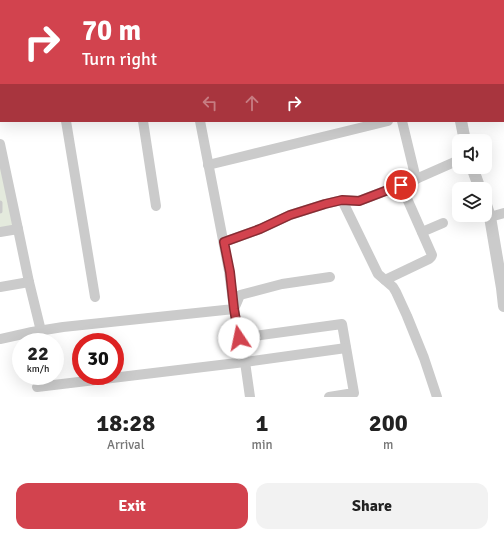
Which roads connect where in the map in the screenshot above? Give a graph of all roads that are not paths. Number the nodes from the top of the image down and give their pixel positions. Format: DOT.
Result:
graph roads {
  1 [pos="66,122"];
  2 [pos="143,122"];
  3 [pos="200,122"];
  4 [pos="384,122"];
  5 [pos="402,122"];
  6 [pos="461,122"];
  7 [pos="464,134"];
  8 [pos="0,144"];
  9 [pos="452,163"];
  10 [pos="208,165"];
  11 [pos="416,179"];
  12 [pos="401,185"];
  13 [pos="342,200"];
  14 [pos="0,203"];
  15 [pos="156,206"];
  16 [pos="0,211"];
  17 [pos="504,213"];
  18 [pos="492,216"];
  19 [pos="491,222"];
  20 [pos="443,223"];
  21 [pos="18,228"];
  22 [pos="0,232"];
  23 [pos="422,232"];
  24 [pos="224,242"];
  25 [pos="330,277"];
  26 [pos="385,280"];
  27 [pos="29,282"];
  28 [pos="0,287"];
  29 [pos="95,297"];
  30 [pos="504,306"];
  31 [pos="234,309"];
  32 [pos="41,331"];
  33 [pos="239,338"];
  34 [pos="0,339"];
  35 [pos="346,348"];
  36 [pos="245,362"];
  37 [pos="37,387"];
  38 [pos="250,397"];
  39 [pos="329,397"];
  40 [pos="437,397"];
  1 -- 29 [label="street"];
  2 -- 15 [label="street"];
  3 -- 10 [label="street"];
  4 -- 10 [label="street"];
  5 -- 11 [label="street"];
  6 -- 7 [label="street"];
  8 -- 21 [label="street"];
  9 -- 11 [label="street"];
  10 -- 24 [label="street"];
  11 -- 12 [label="street"];
  12 -- 13 [label="street"];
  12 -- 23 [label="street"];
  13 -- 24 [label="street"];
  13 -- 26 [label="street"];
  14 -- 16 [label="lane"];
  17 -- 18 [label="street"];
  19 -- 30 [label="street"];
  20 -- 23 [label="street"];
  21 -- 22 [label="street"];
  21 -- 27 [label="street"];
  23 -- 26 [label="street"];
  24 -- 31 [label="street"];
  25 -- 31 [label="street"];
  26 -- 40 [label="street"];
  27 -- 28 [label="street"];
  27 -- 32 [label="street"];
  31 -- 32 [label="street"];
  31 -- 33 [label="street"];
  32 -- 34 [label="street"];
  33 -- 35 [label="street"];
  33 -- 36 [label="street"];
  35 -- 36 [label="street"];
  35 -- 39 [label="street"];
  36 -- 37 [label="street"];
  36 -- 38 [label="street"];
}
